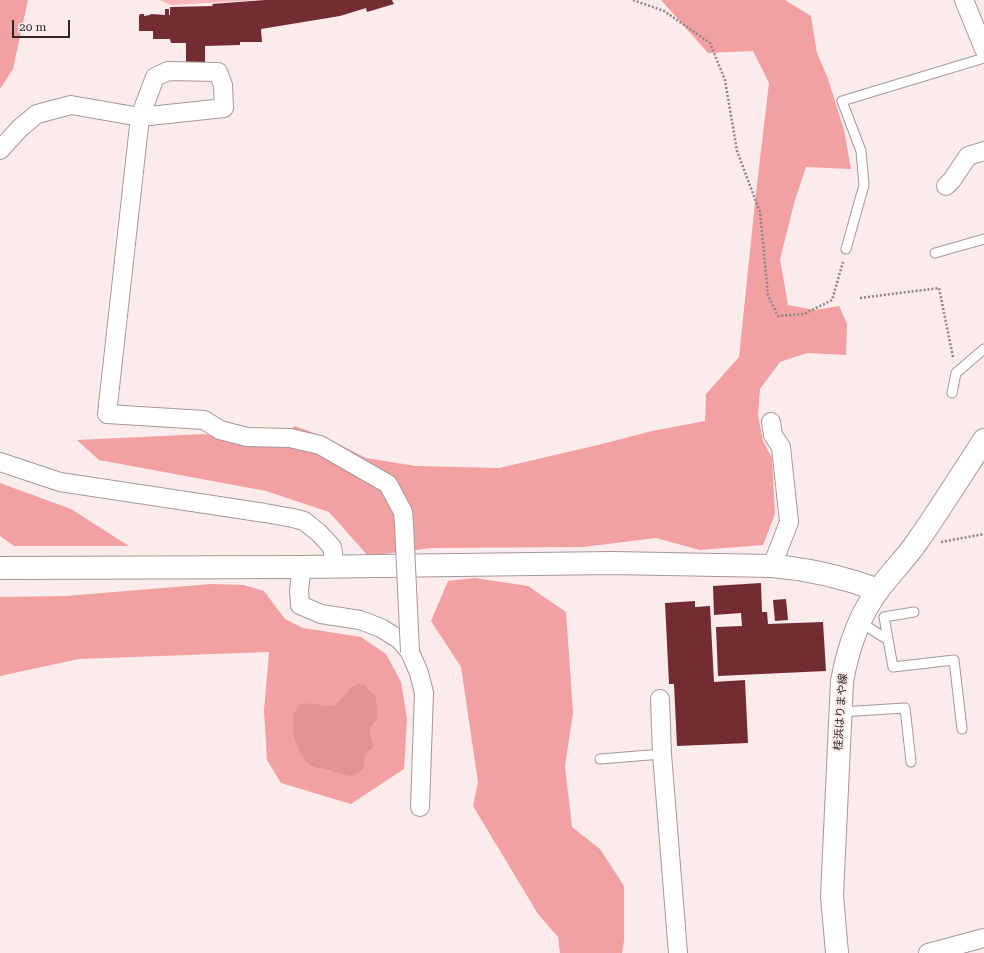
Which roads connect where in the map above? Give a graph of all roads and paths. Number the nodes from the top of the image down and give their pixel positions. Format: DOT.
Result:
graph roads {
  1 [pos="633,0"];
  2 [pos="964,0"];
  3 [pos="980,28"];
  4 [pos="984,49"];
  5 [pos="984,58"];
  6 [pos="140,117"];
  7 [pos="0,150"];
  8 [pos="984,151"];
  9 [pos="946,186"];
  10 [pos="984,240"];
  11 [pos="846,250"];
  12 [pos="935,253"];
  13 [pos="860,298"];
  14 [pos="984,349"];
  15 [pos="956,373"];
  16 [pos="952,393"];
  17 [pos="771,422"];
  18 [pos="984,440"];
  19 [pos="0,462"];
  20 [pos="984,534"];
  21 [pos="918,540"];
  22 [pos="335,566"];
  23 [pos="772,566"];
  24 [pos="302,567"];
  25 [pos="0,568"];
  26 [pos="878,590"];
  27 [pos="914,612"];
  28 [pos="860,622"];
  29 [pos="888,640"];
  30 [pos="410,652"];
  31 [pos="660,699"];
  32 [pos="840,712"];
  33 [pos="962,729"];
  34 [pos="662,754"];
  35 [pos="600,759"];
  36 [pos="911,762"];
  37 [pos="420,806"];
  38 [pos="984,938"];
  39 [pos="678,953"];
  40 [pos="837,953"];
  41 [pos="928,953"];
  1 -- 11 [label="path"];
  2 -- 3 [label="street"];
  3 -- 4 [label="street"];
  5 -- 11 [label="lane"];
  6 -- 6 [label="street"];
  6 -- 7 [label="street"];
  6 -- 30 [label="street, bridge"];
  8 -- 9 [label="street"];
  10 -- 12 [label="lane"];
  13 -- 15 [label="path"];
  14 -- 15 [label="lane"];
  15 -- 16 [label="lane"];
  17 -- 23 [label="street"];
  18 -- 21 [label="street, 桂浜はりまや線"];
  19 -- 22 [label="street"];
  20 -- 21 [label="path"];
  21 -- 26 [label="street, 桂浜はりまや線"];
  22 -- 23 [label="street"];
  22 -- 24 [label="street"];
  23 -- 26 [label="street"];
  24 -- 25 [label="street"];
  24 -- 30 [label="street"];
  26 -- 28 [label="street, 桂浜はりまや線"];
  27 -- 29 [label="lane"];
  28 -- 29 [label="lane"];
  28 -- 32 [label="street, 桂浜はりまや線"];
  29 -- 33 [label="lane"];
  30 -- 37 [label="street"];
  31 -- 34 [label="street"];
  32 -- 36 [label="lane"];
  32 -- 40 [label="street, 桂浜はりまや線"];
  34 -- 35 [label="lane"];
  34 -- 39 [label="street"];
  38 -- 41 [label="street"];
}
